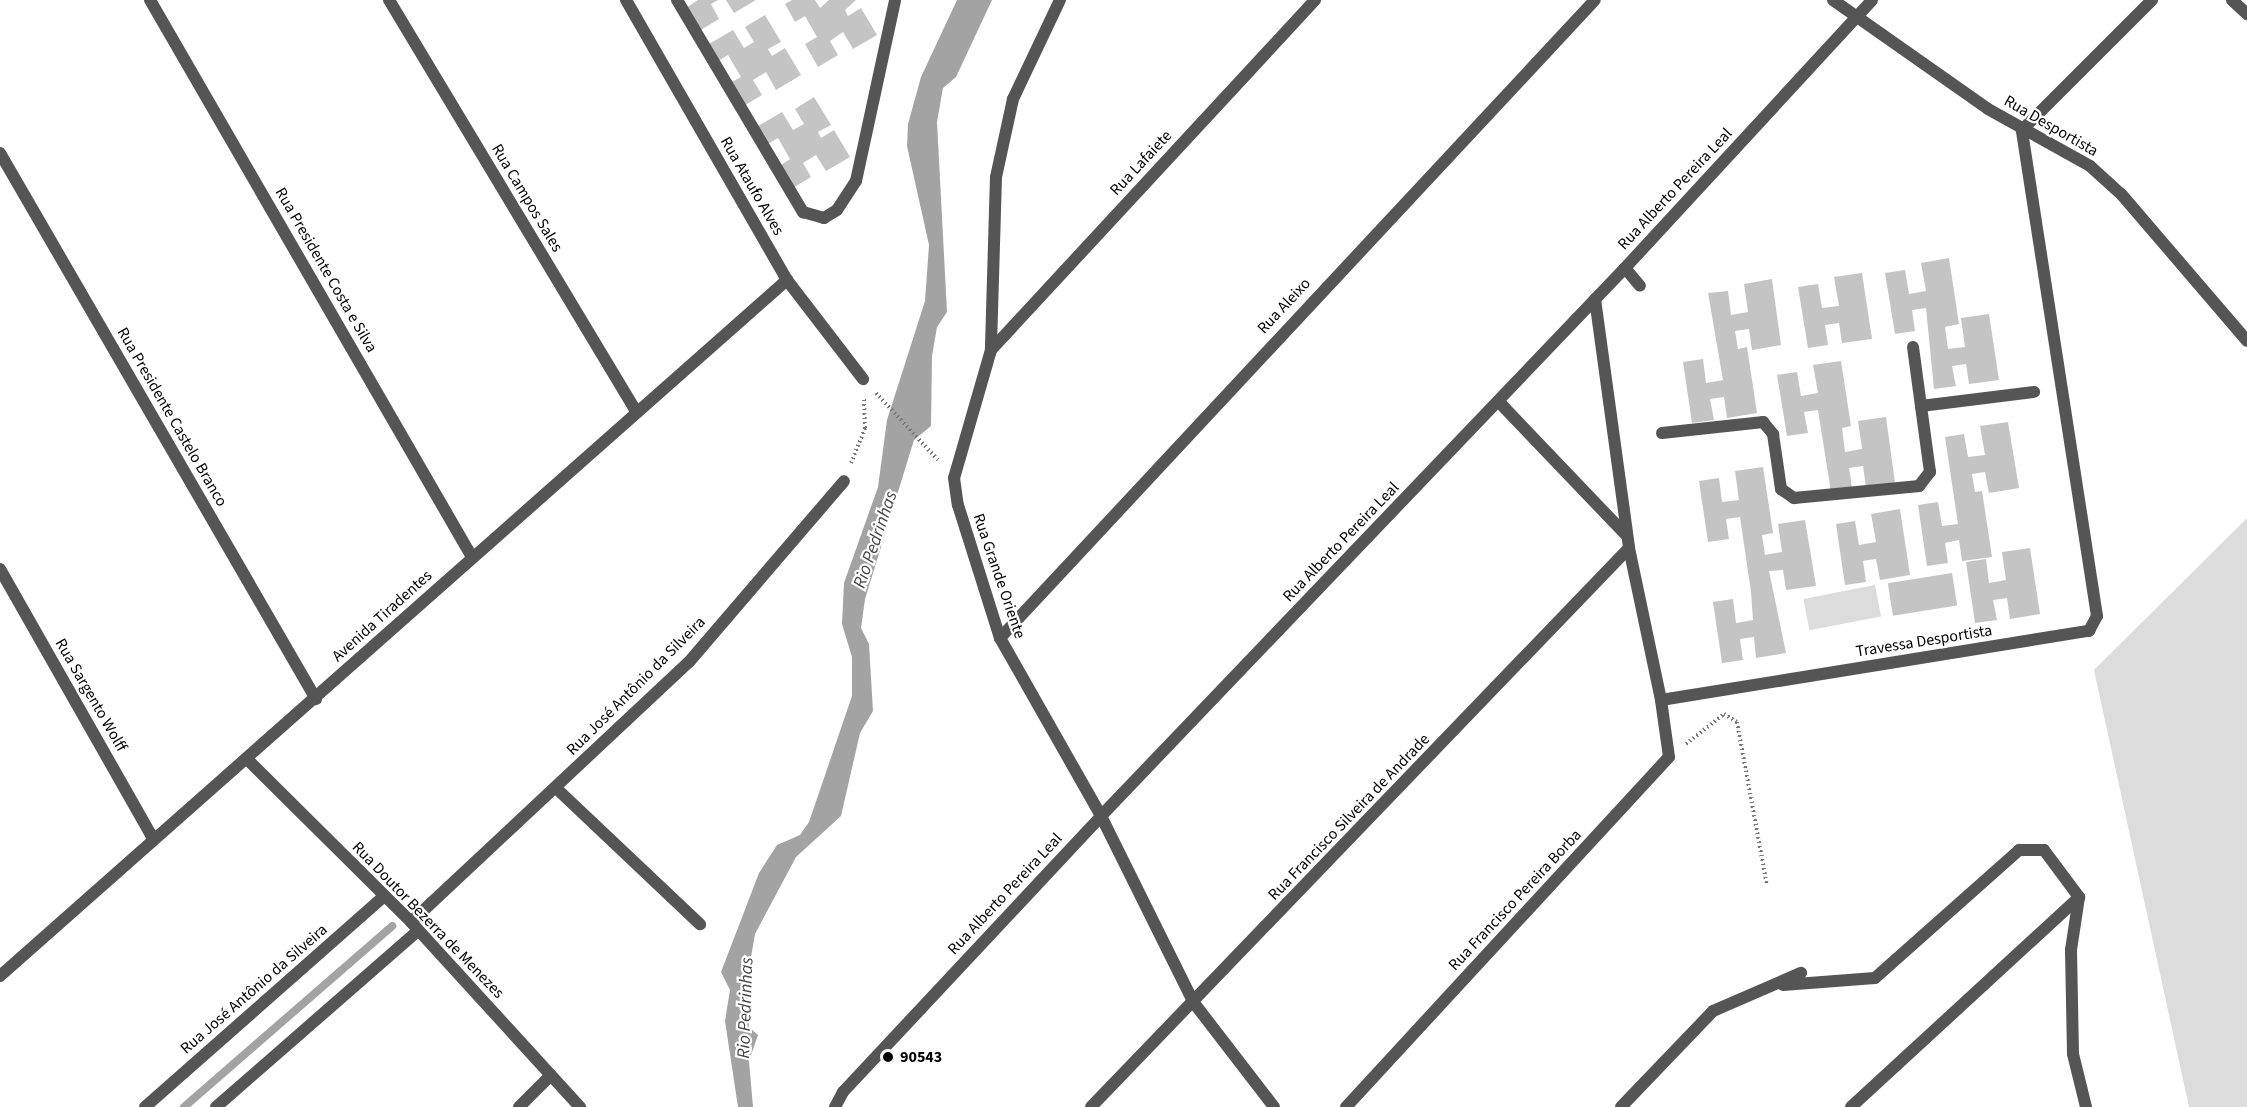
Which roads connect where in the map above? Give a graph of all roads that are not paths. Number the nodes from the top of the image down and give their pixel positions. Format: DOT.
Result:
graph roads {
  1 [pos="150,0"];
  2 [pos="389,0"];
  3 [pos="626,0"];
  4 [pos="677,0"];
  5 [pos="895,0"];
  6 [pos="1060,0"];
  7 [pos="1315,0"];
  8 [pos="1595,0"];
  9 [pos="1833,0"];
  10 [pos="1872,0"];
  11 [pos="2152,0"];
  12 [pos="2232,0"];
  13 [pos="2247,14"];
  14 [pos="1856,16"];
  15 [pos="2022,130"];
  16 [pos="0,153"];
  17 [pos="1625,268"];
  18 [pos="787,280"];
  19 [pos="1640,286"];
  20 [pos="1595,299"];
  21 [pos="2247,341"];
  22 [pos="1913,347"];
  23 [pos="991,350"];
  24 [pos="867,383"];
  25 [pos="2034,392"];
  26 [pos="1498,401"];
  27 [pos="1921,406"];
  28 [pos="637,412"];
  29 [pos="1662,433"];
  30 [pos="844,481"];
  31 [pos="1628,542"];
  32 [pos="472,557"];
  33 [pos="0,569"];
  34 [pos="1000,638"];
  35 [pos="316,699"];
  36 [pos="1661,700"];
  37 [pos="248,760"];
  38 [pos="557,789"];
  39 [pos="1101,816"];
  40 [pos="153,838"];
  41 [pos="384,896"];
  42 [pos="2079,897"];
  43 [pos="699,924"];
  44 [pos="414,927"];
  45 [pos="1801,974"];
  46 [pos="0,976"];
  47 [pos="1784,985"];
  48 [pos="1194,1003"];
  49 [pos="551,1075"];
  50 [pos="145,1107"];
  51 [pos="216,1107"];
  52 [pos="519,1107"];
  53 [pos="580,1107"];
  54 [pos="835,1107"];
  55 [pos="1091,1107"];
  56 [pos="1274,1107"];
  57 [pos="1346,1107"];
  58 [pos="1621,1107"];
  59 [pos="1851,1107"];
  60 [pos="2086,1107"];
  1 -- 32 [label="street, Rua Presidente Costa e Silva"];
  2 -- 28 [label="street, Rua Campos Sales"];
  3 -- 18 [label="street, Rua Ataufo Alves"];
  4 -- 5 [label="street"];
  6 -- 23 [label="street, Rua Grande Oriente"];
  7 -- 23 [label="street, Rua Lafaiete"];
  8 -- 34 [label="street, Rua Aleixo"];
  9 -- 14 [label="street, Rua Desportista"];
  10 -- 14 [label="street, Rua Alberto Pereira Leal"];
  11 -- 15 [label="street"];
  12 -- 13 [label="street"];
  14 -- 15 [label="street, Rua Desportista"];
  14 -- 17 [label="street, Rua Alberto Pereira Leal"];
  15 -- 21 [label="street, Rua Desportista"];
  15 -- 36 [label="street, Travessa Desportista"];
  16 -- 35 [label="street, Rua Presidente Castelo Branco"];
  17 -- 19 [label="street"];
  17 -- 20 [label="street, Rua Alberto Pereira Leal"];
  18 -- 24 [label="street, Rua Ataufo Alves"];
  18 -- 28 [label="street, Avenida Tiradentes"];
  20 -- 26 [label="street, Rua Alberto Pereira Leal"];
  20 -- 31 [label="street"];
  22 -- 27 [label="street"];
  23 -- 34 [label="street, Rua Grande Oriente"];
  25 -- 27 [label="street"];
  26 -- 31 [label="street"];
  26 -- 39 [label="street, Rua Alberto Pereira Leal"];
  27 -- 29 [label="street"];
  28 -- 32 [label="street, Avenida Tiradentes"];
  30 -- 38 [label="street, Rua José Antônio da Silveira"];
  31 -- 36 [label="street"];
  31 -- 48 [label="street, Rua Francisco Silveira de Andrade"];
  32 -- 35 [label="street, Avenida Tiradentes"];
  33 -- 40 [label="street, Rua Sargento Wolff"];
  34 -- 39 [label="street, Rua Grande Oriente"];
  35 -- 37 [label="street, Avenida Tiradentes"];
  36 -- 57 [label="street, Rua Francisco Pereira Borba"];
  37 -- 40 [label="street, Avenida Tiradentes"];
  37 -- 41 [label="street, Rua Doutor Bezerra de Menezes"];
  38 -- 43 [label="street"];
  38 -- 44 [label="street, Rua José Antônio da Silveira"];
  39 -- 48 [label="street, Rua Grande Oriente"];
  39 -- 54 [label="street, Rua Alberto Pereira Leal"];
  40 -- 46 [label="street, Avenida Tiradentes"];
  41 -- 44 [label="street, Rua Doutor Bezerra de Menezes"];
  41 -- 50 [label="street, Rua José Antônio da Silveira"];
  42 -- 47 [label="street"];
  42 -- 59 [label="street"];
  42 -- 60 [label="street"];
  44 -- 49 [label="street, Rua Doutor Bezerra de Menezes"];
  44 -- 51 [label="street, Rua José Antônio da Silveira"];
  45 -- 47 [label="street"];
  47 -- 58 [label="street"];
  48 -- 55 [label="street, Rua Francisco Silveira de Andrade"];
  48 -- 56 [label="street, Rua Grande Oriente"];
  49 -- 52 [label="street"];
  49 -- 53 [label="street, Rua Doutor Bezerra de Menezes"];
}
